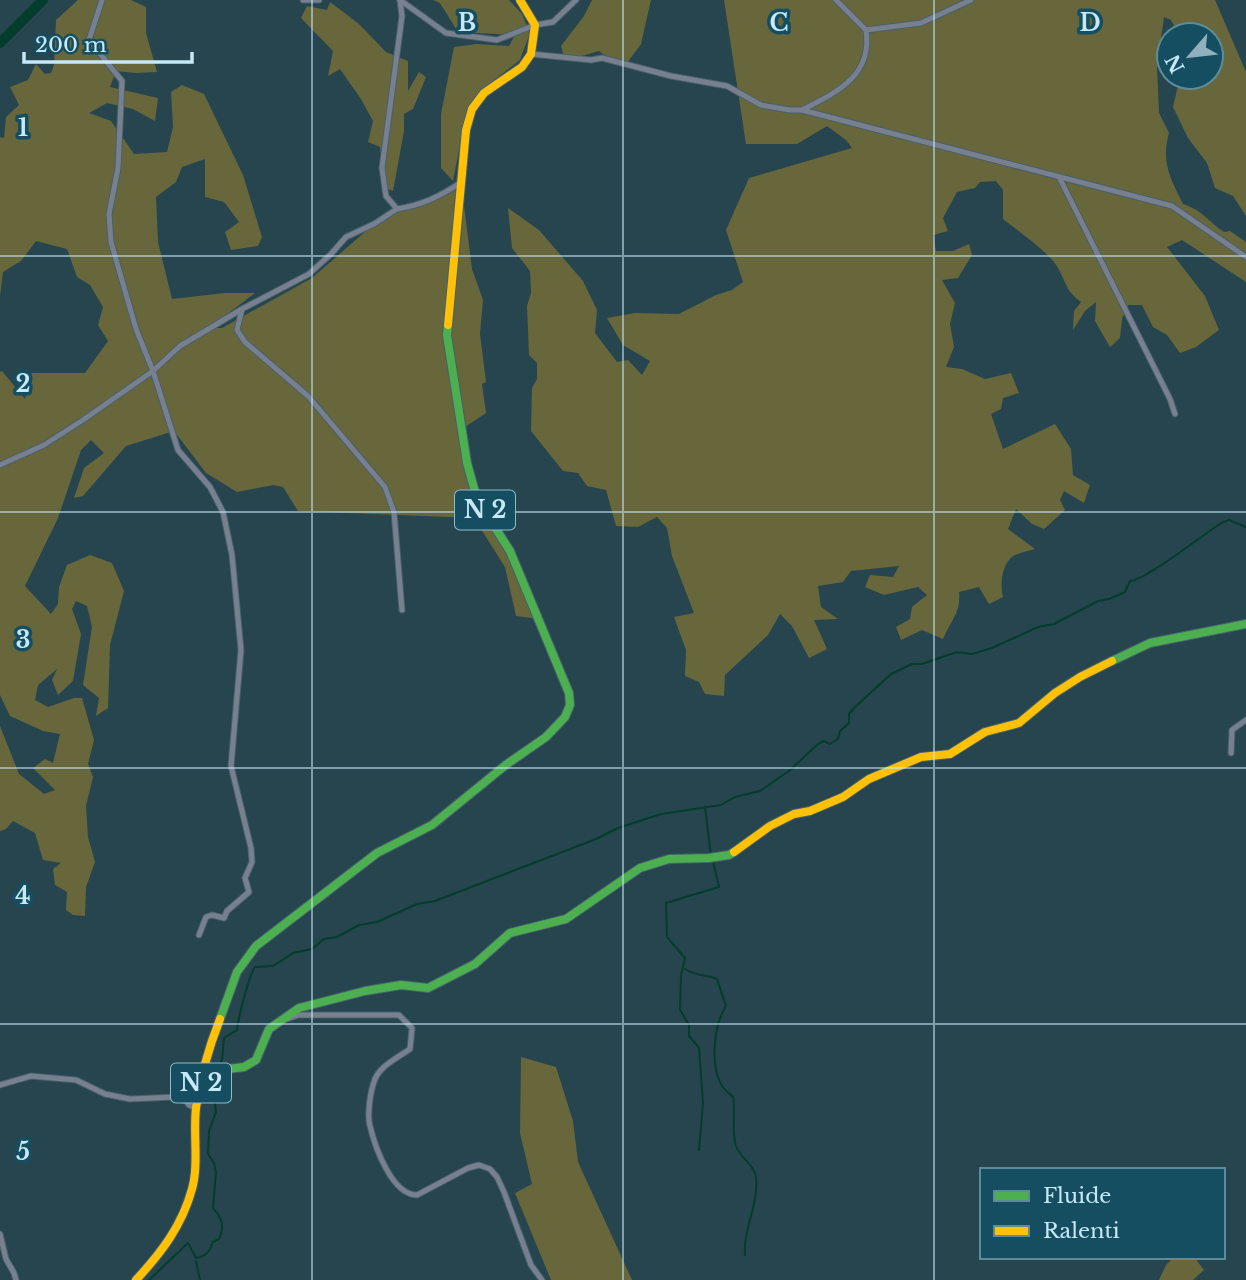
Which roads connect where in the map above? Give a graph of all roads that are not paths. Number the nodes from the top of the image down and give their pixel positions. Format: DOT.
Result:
graph roads {
  1 [pos="102,0"];
  2 [pos="303,0"];
  3 [pos="319,0"];
  4 [pos="400,0"];
  5 [pos="520,0"];
  6 [pos="576,0"];
  7 [pos="836,0"];
  8 [pos="971,0"];
  9 [pos="535,25"];
  10 [pos="866,30"];
  11 [pos="531,54"];
  12 [pos="802,110"];
  13 [pos="1059,177"];
  14 [pos="461,182"];
  15 [pos="397,209"];
  16 [pos="1246,257"];
  17 [pos="242,309"];
  18 [pos="153,371"];
  19 [pos="1175,414"];
  20 [pos="0,465"];
  21 [pos="402,610"];
  22 [pos="1246,624"];
  23 [pos="1246,720"];
  24 [pos="1231,753"];
  25 [pos="199,935"];
  26 [pos="278,1022"];
  27 [pos="212,1071"];
  28 [pos="0,1085"];
  29 [pos="196,1108"];
  30 [pos="0,1234"];
  31 [pos="16,1280"];
  32 [pos="136,1280"];
  33 [pos="542,1280"];
  1 -- 18 [label="street"];
  2 -- 3 [label="street"];
  4 -- 9 [label="street"];
  4 -- 15 [label="street"];
  5 -- 9 [label="main road"];
  6 -- 9 [label="street"];
  7 -- 10 [label="street"];
  8 -- 10 [label="street"];
  9 -- 11 [label="main road"];
  10 -- 12 [label="street"];
  11 -- 12 [label="street"];
  11 -- 14 [label="main road, N 2"];
  12 -- 13 [label="street"];
  13 -- 16 [label="street"];
  13 -- 19 [label="street"];
  14 -- 15 [label="street"];
  14 -- 27 [label="main road, N 2"];
  15 -- 17 [label="street"];
  17 -- 18 [label="street"];
  17 -- 21 [label="street"];
  18 -- 20 [label="street"];
  18 -- 25 [label="street"];
  22 -- 26 [label="main road"];
  23 -- 24 [label="street"];
  26 -- 27 [label="main road"];
  26 -- 33 [label="street"];
  27 -- 29 [label="main road, N 2"];
  28 -- 29 [label="street"];
  29 -- 32 [label="main road, N 2"];
  30 -- 31 [label="street"];
}
